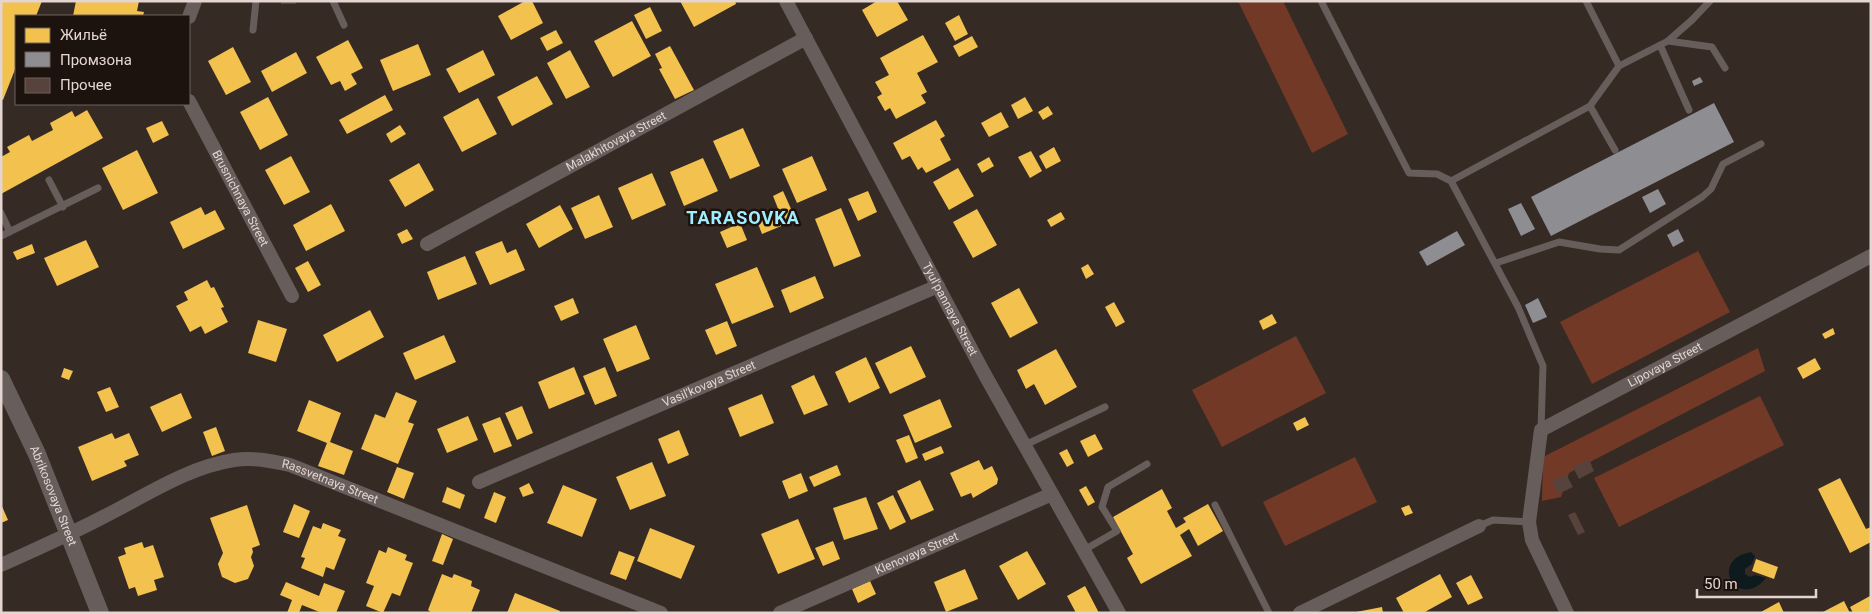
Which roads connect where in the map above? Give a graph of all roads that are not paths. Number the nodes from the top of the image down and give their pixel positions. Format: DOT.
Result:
graph roads {
  1 [pos="195,1"];
  2 [pos="256,1"];
  3 [pos="333,1"];
  4 [pos="786,1"];
  5 [pos="1321,1"];
  6 [pos="1586,1"];
  7 [pos="1710,1"];
  8 [pos="190,15"];
  9 [pos="344,25"];
  10 [pos="253,30"];
  11 [pos="806,38"];
  12 [pos="1668,41"];
  13 [pos="1660,45"];
  14 [pos="1620,66"];
  15 [pos="1725,68"];
  16 [pos="190,103"];
  17 [pos="1590,106"];
  18 [pos="1689,110"];
  19 [pos="1761,144"];
  20 [pos="1615,150"];
  21 [pos="49,180"];
  22 [pos="1451,181"];
  23 [pos="98,188"];
  24 [pos="63,207"];
  25 [pos="1,213"];
  26 [pos="10,232"];
  27 [pos="1,236"];
  28 [pos="427,244"];
  29 [pos="1871,256"];
  30 [pos="1496,263"];
  31 [pos="938,286"];
  32 [pos="292,296"];
  33 [pos="1,379"];
  34 [pos="1105,407"];
  35 [pos="1541,430"];
  36 [pos="1024,445"];
  37 [pos="1147,464"];
  38 [pos="479,482"];
  39 [pos="1052,494"];
  40 [pos="1215,505"];
  41 [pos="1529,522"];
  42 [pos="1479,526"];
  43 [pos="69,534"];
  44 [pos="1084,550"];
  45 [pos="1,565"];
  46 [pos="100,613"];
  47 [pos="661,613"];
  48 [pos="780,613"];
  49 [pos="1119,613"];
  50 [pos="1269,613"];
  51 [pos="1300,613"];
  52 [pos="1567,613"];
  1 -- 8 [label="street"];
  2 -- 10 [label="lane"];
  3 -- 9 [label="lane"];
  4 -- 11 [label="street, Tyul'pannaya Street"];
  5 -- 22 [label="lane"];
  6 -- 14 [label="lane"];
  7 -- 12 [label="lane"];
  11 -- 28 [label="street, Malakhitovaya Street"];
  11 -- 31 [label="street, Tyul'pannaya Street"];
  12 -- 13 [label="lane"];
  12 -- 15 [label="lane"];
  13 -- 14 [label="lane"];
  13 -- 18 [label="lane"];
  14 -- 17 [label="lane"];
  16 -- 32 [label="street, Brusnichnaya Street"];
  17 -- 20 [label="lane"];
  17 -- 22 [label="lane"];
  19 -- 30 [label="lane"];
  21 -- 24 [label="lane"];
  22 -- 30 [label="lane"];
  23 -- 24 [label="lane"];
  24 -- 26 [label="lane"];
  25 -- 26 [label="lane"];
  26 -- 27 [label="lane"];
  29 -- 35 [label="street, Lipovaya Street"];
  30 -- 35 [label="lane"];
  31 -- 36 [label="street, Tyul'pannaya Street"];
  31 -- 38 [label="street, Vasil'kovaya Street"];
  33 -- 43 [label="street, Abrikosovaya Street"];
  34 -- 36 [label="lane"];
  35 -- 41 [label="street"];
  36 -- 39 [label="street, Tyul'pannaya Street"];
  37 -- 44 [label="lane"];
  39 -- 44 [label="street, Tyul'pannaya Street"];
  39 -- 48 [label="street, Klenovaya Street"];
  40 -- 50 [label="lane"];
  41 -- 42 [label="lane"];
  41 -- 52 [label="street"];
  42 -- 51 [label="street"];
  43 -- 45 [label="street, Rassvetnaya Street"];
  43 -- 46 [label="street, Abrikosovaya Street"];
  43 -- 47 [label="street, Rassvetnaya Street"];
  44 -- 49 [label="street, Tyul'pannaya Street"];
}
